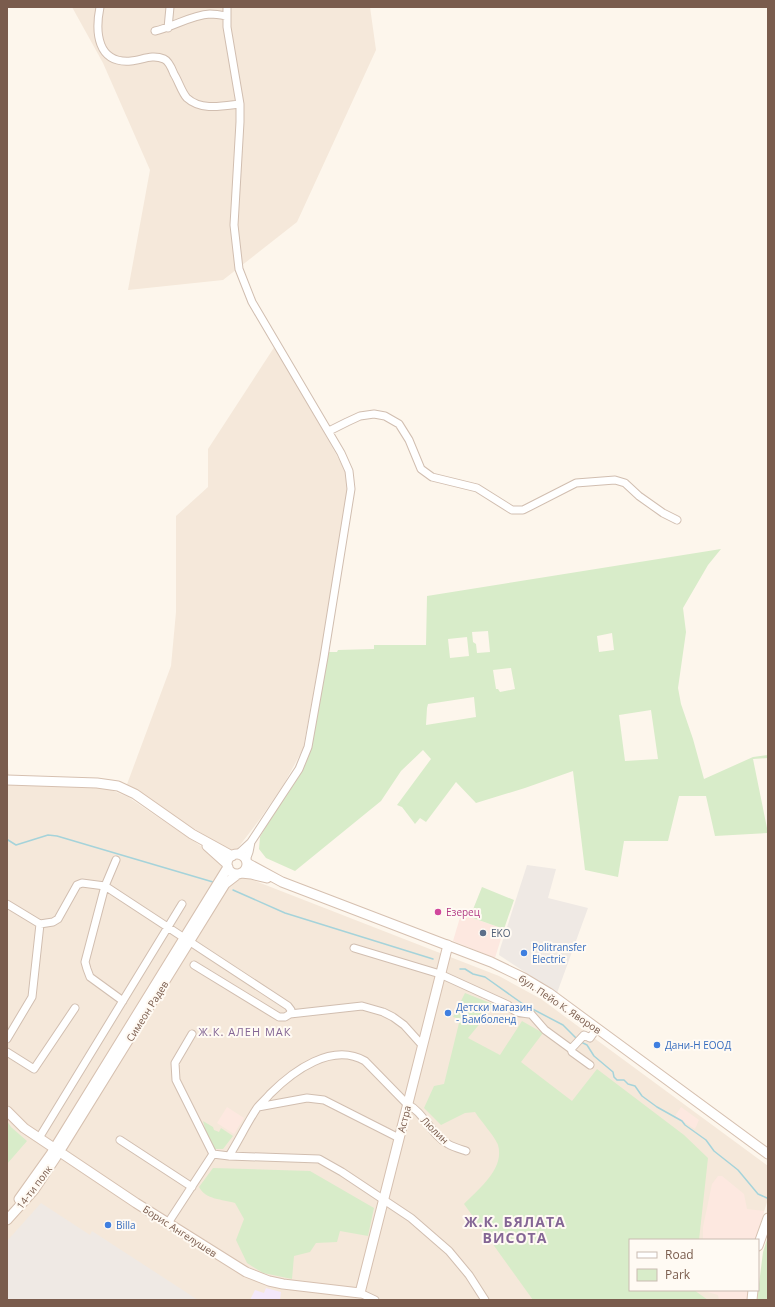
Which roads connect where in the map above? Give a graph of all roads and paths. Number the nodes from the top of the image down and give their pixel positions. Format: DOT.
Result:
graph roads {
  1 [pos="100,7"];
  2 [pos="170,7"];
  3 [pos="227,7"];
  4 [pos="226,16"];
  5 [pos="168,28"];
  6 [pos="155,31"];
  7 [pos="240,104"];
  8 [pos="329,431"];
  9 [pos="677,520"];
  10 [pos="7,780"];
  11 [pos="251,842"];
  12 [pos="116,860"];
  13 [pos="231,860"];
  14 [pos="247,861"];
  15 [pos="239,874"];
  16 [pos="282,882"];
  17 [pos="105,886"];
  18 [pos="7,904"];
  19 [pos="182,904"];
  20 [pos="40,924"];
  21 [pos="168,928"];
  22 [pos="187,940"];
  23 [pos="448,945"];
  24 [pos="354,948"];
  25 [pos="194,965"];
  26 [pos="440,974"];
  27 [pos="123,1001"];
  28 [pos="75,1008"];
  29 [pos="290,1014"];
  30 [pos="597,1028"];
  31 [pos="192,1034"];
  32 [pos="7,1039"];
  33 [pos="422,1045"];
  34 [pos="573,1048"];
  35 [pos="7,1052"];
  36 [pos="590,1065"];
  37 [pos="408,1104"];
  38 [pos="258,1107"];
  39 [pos="7,1111"];
  40 [pos="39,1138"];
  41 [pos="399,1138"];
  42 [pos="120,1140"];
  43 [pos="57,1150"];
  44 [pos="466,1151"];
  45 [pos="213,1154"];
  46 [pos="768,1154"];
  47 [pos="229,1156"];
  48 [pos="192,1187"];
  49 [pos="383,1198"];
  50 [pos="7,1212"];
  51 [pos="768,1218"];
  52 [pos="7,1220"];
  53 [pos="168,1223"];
  54 [pos="759,1243"];
  55 [pos="360,1293"];
  56 [pos="375,1300"];
  57 [pos="485,1300"];
  1 -- 7 [label="street"];
  2 -- 5 [label="street"];
  3 -- 4 [label="street"];
  4 -- 5 [label="street"];
  4 -- 7 [label="street"];
  5 -- 6 [label="street"];
  7 -- 8 [label="street"];
  8 -- 9 [label="street"];
  8 -- 11 [label="street"];
  10 -- 13 [label="street"];
  11 -- 13 [label="street"];
  11 -- 14 [label="street"];
  12 -- 17 [label="street"];
  13 -- 14 [label="street"];
  13 -- 15 [label="street"];
  13 -- 22 [label="street, Симеон Радев"];
  14 -- 15 [label="street"];
  14 -- 16 [label="street, бул. Пейо К. Яворов"];
  15 -- 16 [label="street, бул. Пейо К. Яворов"];
  15 -- 22 [label="street, Симеон Радев"];
  16 -- 23 [label="street, бул. Пейо К. Яворов"];
  17 -- 20 [label="street"];
  17 -- 21 [label="street"];
  17 -- 27 [label="street"];
  18 -- 20 [label="street"];
  19 -- 21 [label="street"];
  20 -- 32 [label="street"];
  21 -- 22 [label="street"];
  21 -- 27 [label="street"];
  22 -- 29 [label="street"];
  22 -- 43 [label="street, Симеон Радев"];
  23 -- 26 [label="street, Астра"];
  23 -- 30 [label="street, бул. Пейо К. Яворов"];
  24 -- 26 [label="street"];
  25 -- 29 [label="street"];
  26 -- 33 [label="street, Астра"];
  26 -- 34 [label="street"];
  27 -- 40 [label="street"];
  28 -- 35 [label="street"];
  29 -- 33 [label="street"];
  30 -- 34 [label="street"];
  30 -- 46 [label="street, бул. Пейо К. Яворов"];
  31 -- 45 [label="street"];
  33 -- 37 [label="street, Астра"];
  34 -- 36 [label="street"];
  37 -- 38 [label="street, Люлин"];
  37 -- 41 [label="street, Астра"];
  37 -- 44 [label="street, Люлин"];
  38 -- 41 [label="street"];
  38 -- 47 [label="street, Люлин"];
  39 -- 40 [label="street, Борис Ангелушев"];
  40 -- 43 [label="street, Борис Ангелушев"];
  41 -- 49 [label="street, Астра"];
  42 -- 48 [label="street"];
  43 -- 50 [label="street, 14-ти полк"];
  43 -- 52 [label="street, 14-ти полк"];
  43 -- 53 [label="street, Борис Ангелушев"];
  45 -- 47 [label="street"];
  45 -- 48 [label="street"];
  47 -- 49 [label="street"];
  48 -- 53 [label="street"];
  49 -- 55 [label="street, Астра"];
  49 -- 57 [label="street"];
  51 -- 54 [label="street"];
  53 -- 55 [label="street, Борис Ангелушев"];
  55 -- 56 [label="street, Борис Ангелушев"];
}
